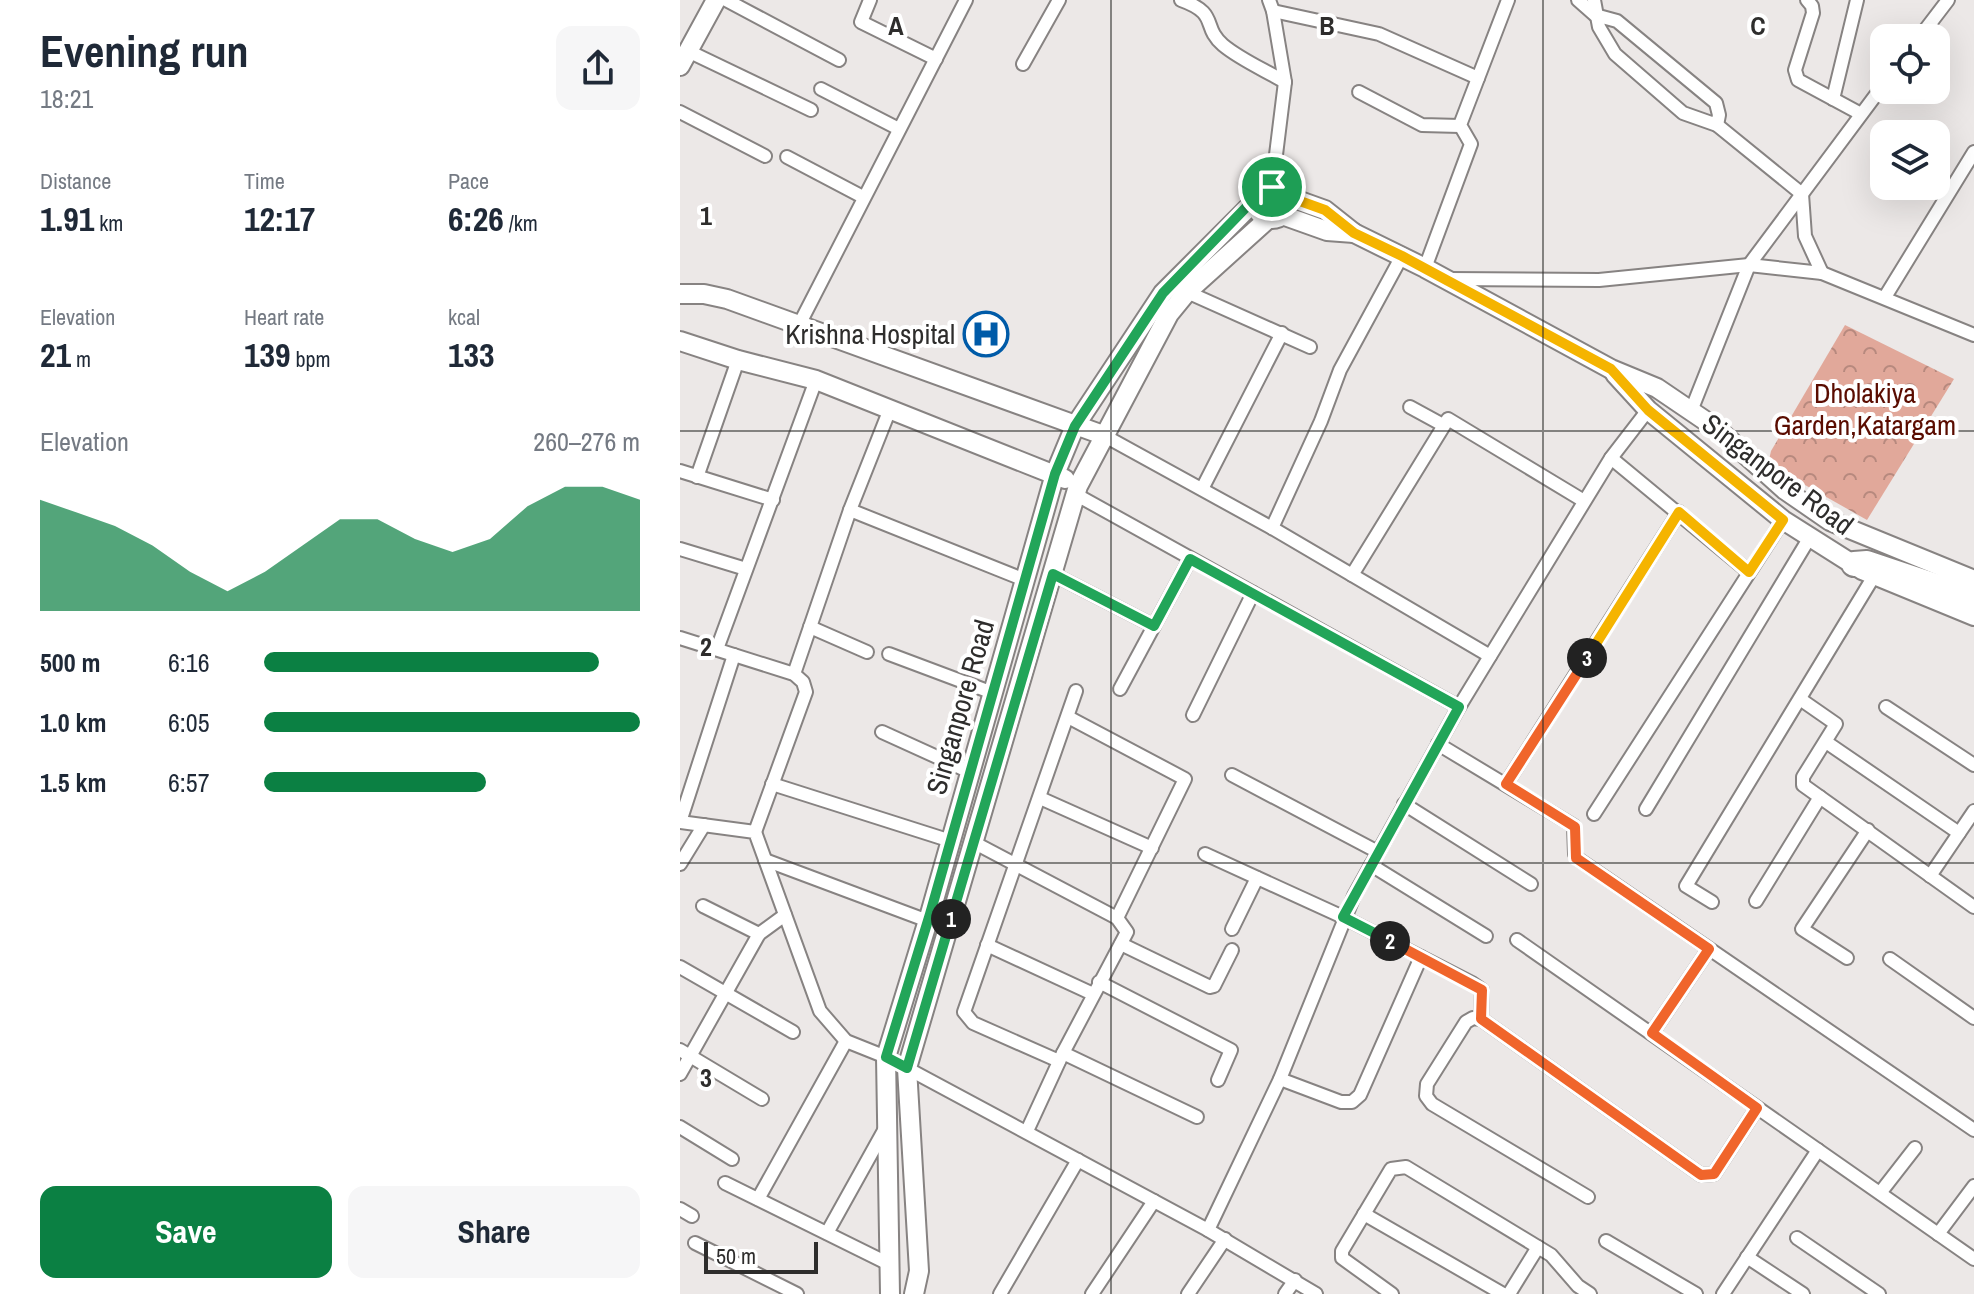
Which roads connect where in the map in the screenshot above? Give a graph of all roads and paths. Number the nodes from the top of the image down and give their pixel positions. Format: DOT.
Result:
graph roads {
  1 [pos="716,0"];
  2 [pos="726,0"];
  3 [pos="870,0"];
  4 [pos="966,0"];
  5 [pos="1059,0"];
  6 [pos="1181,0"];
  7 [pos="1508,0"];
  8 [pos="1578,0"];
  9 [pos="1594,0"];
  10 [pos="1857,0"];
  11 [pos="1948,0"];
  12 [pos="1809,1"];
  13 [pos="1271,6"];
  14 [pos="1595,15"];
  15 [pos="1930,24"];
  16 [pos="684,59"];
  17 [pos="936,59"];
  18 [pos="839,60"];
  19 [pos="1023,64"];
  20 [pos="1478,78"];
  21 [pos="1285,82"];
  22 [pos="821,89"];
  23 [pos="1359,92"];
  24 [pos="1833,99"];
  25 [pos="1870,102"];
  26 [pos="811,110"];
  27 [pos="680,112"];
  28 [pos="1861,114"];
  29 [pos="1717,125"];
  30 [pos="1460,126"];
  31 [pos="899,129"];
  32 [pos="1974,152"];
  33 [pos="765,156"];
  34 [pos="787,157"];
  35 [pos="1279,192"];
  36 [pos="1802,194"];
  37 [pos="863,197"];
  38 [pos="1257,199"];
  39 [pos="1275,217"];
  40 [pos="1354,233"];
  41 [pos="1402,256"];
  42 [pos="1749,265"];
  43 [pos="1425,268"];
  44 [pos="1822,273"];
  45 [pos="1445,279"];
  46 [pos="1187,292"];
  47 [pos="680,294"];
  48 [pos="1885,297"];
  49 [pos="799,325"];
  50 [pos="1282,333"];
  51 [pos="1974,335"];
  52 [pos="680,341"];
  53 [pos="1310,347"];
  54 [pos="738,360"];
  55 [pos="1611,369"];
  56 [pos="816,380"];
  57 [pos="1410,407"];
  58 [pos="890,409"];
  59 [pos="1648,410"];
  60 [pos="1691,411"];
  61 [pos="1443,425"];
  62 [pos="1075,426"];
  63 [pos="1103,435"];
  64 [pos="1611,458"];
  65 [pos="680,471"];
  66 [pos="1055,474"];
  67 [pos="697,477"];
  68 [pos="1202,489"];
  69 [pos="1077,490"];
  70 [pos="773,500"];
  71 [pos="1584,501"];
  72 [pos="850,510"];
  73 [pos="1679,512"];
  74 [pos="1783,520"];
  75 [pos="1272,528"];
  76 [pos="1810,537"];
  77 [pos="680,549"];
  78 [pos="1190,559"];
  79 [pos="746,569"];
  80 [pos="1875,571"];
  81 [pos="1749,572"];
  82 [pos="1053,574"];
  83 [pos="1352,575"];
  84 [pos="1025,580"];
  85 [pos="1974,580"];
  86 [pos="1253,593"];
  87 [pos="1974,599"];
  88 [pos="1974,616"];
  89 [pos="1154,626"];
  90 [pos="810,627"];
  91 [pos="680,638"];
  92 [pos="717,649"];
  93 [pos="867,652"];
  94 [pos="889,654"];
  95 [pos="734,655"];
  96 [pos="1490,656"];
  97 [pos="794,674"];
  98 [pos="1120,689"];
  99 [pos="1076,691"];
  100 [pos="993,693"];
  101 [pos="1800,699"];
  102 [pos="1459,707"];
  103 [pos="1886,707"];
  104 [pos="1193,715"];
  105 [pos="1068,717"];
  106 [pos="882,732"];
  107 [pos="1826,742"];
  108 [pos="1438,744"];
  109 [pos="1974,765"];
  110 [pos="970,772"];
  111 [pos="1232,775"];
  112 [pos="772,784"];
  113 [pos="1506,784"];
  114 [pos="1820,797"];
  115 [pos="1040,798"];
  116 [pos="1404,804"];
  117 [pos="1646,809"];
  118 [pos="1974,811"];
  119 [pos="1594,814"];
  120 [pos="680,822"];
  121 [pos="704,825"];
  122 [pos="1868,830"];
  123 [pos="755,832"];
  124 [pos="1959,833"];
  125 [pos="951,841"];
  126 [pos="973,842"];
  127 [pos="1152,848"];
  128 [pos="1378,852"];
  129 [pos="1205,854"];
  130 [pos="765,860"];
  131 [pos="680,864"];
  132 [pos="1017,864"];
  133 [pos="1371,865"];
  134 [pos="1930,876"];
  135 [pos="1257,878"];
  136 [pos="1531,884"];
  137 [pos="1756,901"];
  138 [pos="1712,902"];
  139 [pos="703,906"];
  140 [pos="1974,907"];
  141 [pos="785,915"];
  142 [pos="1343,917"];
  143 [pos="1117,918"];
  144 [pos="928,921"];
  145 [pos="1232,929"];
  146 [pos="759,934"];
  147 [pos="1486,936"];
  148 [pos="1517,940"];
  149 [pos="1121,944"];
  150 [pos="987,945"];
  151 [pos="1709,949"];
  152 [pos="1232,950"];
  153 [pos="1421,957"];
  154 [pos="1847,958"];
  155 [pos="1890,959"];
  156 [pos="680,967"];
  157 [pos="1096,988"];
  158 [pos="726,994"];
  159 [pos="1974,1018"];
  160 [pos="1481,1019"];
  161 [pos="793,1032"];
  162 [pos="1652,1033"];
  163 [pos="846,1041"];
  164 [pos="685,1053"];
  165 [pos="886,1057"];
  166 [pos="1061,1057"];
  167 [pos="907,1068"];
  168 [pos="680,1074"];
  169 [pos="1280,1079"];
  170 [pos="1218,1080"];
  171 [pos="762,1099"];
  172 [pos="1757,1108"];
  173 [pos="1197,1117"];
  174 [pos="887,1125"];
  175 [pos="680,1127"];
  176 [pos="1974,1130"];
  177 [pos="1027,1131"];
  178 [pos="1915,1148"];
  179 [pos="1818,1150"];
  180 [pos="732,1159"];
  181 [pos="1078,1160"];
  182 [pos="725,1183"];
  183 [pos="1974,1186"];
  184 [pos="1880,1193"];
  185 [pos="1588,1197"];
  186 [pos="758,1199"];
  187 [pos="1154,1201"];
  188 [pos="1364,1214"];
  189 [pos="1208,1230"];
  190 [pos="827,1233"];
  191 [pos="1938,1234"];
  192 [pos="1797,1238"];
  193 [pos="1225,1239"];
  194 [pos="1606,1241"];
  195 [pos="695,1243"];
  196 [pos="1538,1247"];
  197 [pos="1747,1257"];
  198 [pos="1974,1259"];
  199 [pos="889,1264"];
  200 [pos="1295,1280"];
  201 [pos="797,1294"];
  202 [pos="890,1294"];
  203 [pos="914,1294"];
  204 [pos="1000,1294"];
  205 [pos="1092,1294"];
  206 [pos="1188,1294"];
  207 [pos="1285,1294"];
  208 [pos="1316,1294"];
  209 [pos="1392,1294"];
  210 [pos="1503,1294"];
  211 [pos="1509,1294"];
  212 [pos="1590,1294"];
  213 [pos="1696,1294"];
  214 [pos="1723,1294"];
  215 [pos="1803,1294"];
  216 [pos="1879,1294"];
  1 -- 16 [label="main road"];
  2 -- 18 [label="street"];
  3 -- 17 [label="street"];
  4 -- 17 [label="street"];
  5 -- 19 [label="street"];
  6 -- 21 [label="street"];
  7 -- 20 [label="street"];
  8 -- 14 [label="street"];
  9 -- 14 [label="street"];
  10 -- 24 [label="street"];
  11 -- 15 [label="street"];
  12 -- 24 [label="street"];
  13 -- 20 [label="street"];
  13 -- 21 [label="street"];
  14 -- 29 [label="street"];
  14 -- 29 [label="street"];
  16 -- 26 [label="street"];
  17 -- 31 [label="street"];
  20 -- 30 [label="street"];
  21 -- 35 [label="street"];
  22 -- 31 [label="street"];
  23 -- 30 [label="street"];
  24 -- 28 [label="street"];
  25 -- 28 [label="street"];
  27 -- 33 [label="street"];
  28 -- 36 [label="street"];
  29 -- 36 [label="street"];
  30 -- 43 [label="street"];
  31 -- 37 [label="street"];
  32 -- 48 [label="street"];
  34 -- 37 [label="street"];
  35 -- 38 [label="main road"];
  35 -- 39 [label="main road"];
  35 -- 40 [label="main road, Singanpore Road"];
  36 -- 42 [label="street"];
  36 -- 44 [label="street"];
  37 -- 49 [label="street"];
  38 -- 39 [label="main road"];
  38 -- 62 [label="main road, Singanpore Road"];
  39 -- 40 [label="main road, Singanpore Road"];
  39 -- 46 [label="main road, Singanpore Road"];
  40 -- 41 [label="main road, Singanpore Road"];
  41 -- 43 [label="main road, Singanpore Road"];
  41 -- 75 [label="street"];
  42 -- 44 [label="street"];
  42 -- 45 [label="street"];
  42 -- 60 [label="street"];
  43 -- 45 [label="main road, Singanpore Road"];
  44 -- 48 [label="street"];
  45 -- 55 [label="main road, Singanpore Road"];
  46 -- 50 [label="street"];
  46 -- 63 [label="main road, Singanpore Road"];
  47 -- 49 [label="main road"];
  48 -- 51 [label="street"];
  49 -- 62 [label="main road"];
  50 -- 53 [label="street"];
  50 -- 68 [label="street"];
  52 -- 54 [label="main road"];
  54 -- 56 [label="main road"];
  54 -- 67 [label="street"];
  55 -- 59 [label="main road, Singanpore Road"];
  55 -- 60 [label="main road, Singanpore Road"];
  56 -- 58 [label="main road"];
  56 -- 70 [label="street"];
  57 -- 61 [label="street"];
  58 -- 66 [label="main road"];
  58 -- 72 [label="street"];
  59 -- 64 [label="street"];
  59 -- 74 [label="main road, Singanpore Road"];
  60 -- 85 [label="main road, Singanpore Road"];
  61 -- 71 [label="street"];
  61 -- 83 [label="street"];
  62 -- 63 [label="main road"];
  62 -- 66 [label="main road, Singanpore Road"];
  63 -- 68 [label="street"];
  63 -- 69 [label="main road, Singanpore Road"];
  64 -- 71 [label="street"];
  64 -- 73 [label="street"];
  65 -- 67 [label="street"];
  66 -- 69 [label="main road"];
  66 -- 84 [label="main road, Singanpore Road"];
  67 -- 70 [label="street"];
  68 -- 75 [label="street"];
  69 -- 78 [label="street"];
  69 -- 82 [label="main road, Singanpore Road"];
  70 -- 79 [label="street"];
  71 -- 96 [label="street"];
  72 -- 84 [label="street"];
  72 -- 90 [label="street"];
  73 -- 81 [label="street"];
  73 -- 113 [label="street"];
  74 -- 76 [label="main road, Singanpore Road"];
  74 -- 81 [label="street"];
  75 -- 83 [label="street"];
  76 -- 80 [label="main road, Singanpore Road"];
  76 -- 117 [label="street"];
  77 -- 79 [label="street"];
  78 -- 86 [label="street"];
  78 -- 89 [label="street"];
  79 -- 92 [label="street"];
  80 -- 87 [label="highway"];
  80 -- 88 [label="main road, Singanpore Road"];
  80 -- 101 [label="street"];
  81 -- 119 [label="street"];
  82 -- 89 [label="street"];
  82 -- 126 [label="main road, Singanpore Road"];
  83 -- 96 [label="street"];
  84 -- 100 [label="main road, Singanpore Road"];
  86 -- 102 [label="street"];
  86 -- 104 [label="street"];
  89 -- 98 [label="street"];
  90 -- 93 [label="street"];
  90 -- 97 [label="street"];
  91 -- 92 [label="street"];
  92 -- 95 [label="street"];
  94 -- 100 [label="street"];
  95 -- 97 [label="street"];
  95 -- 120 [label="street"];
  96 -- 102 [label="street"];
  97 -- 112 [label="street"];
  99 -- 105 [label="street"];
  100 -- 110 [label="main road, Singanpore Road"];
  101 -- 107 [label="street"];
  101 -- 138 [label="street"];
  102 -- 108 [label="street"];
  103 -- 109 [label="street"];
  105 -- 115 [label="street"];
  105 -- 127 [label="street"];
  106 -- 110 [label="street"];
  107 -- 114 [label="street"];
  107 -- 124 [label="street"];
  108 -- 113 [label="street"];
  108 -- 116 [label="street"];
  110 -- 125 [label="main road, Singanpore Road"];
  111 -- 128 [label="street"];
  112 -- 123 [label="street"];
  112 -- 125 [label="street"];
  113 -- 151 [label="street"];
  114 -- 122 [label="street"];
  114 -- 137 [label="street"];
  115 -- 127 [label="street"];
  115 -- 132 [label="street"];
  116 -- 128 [label="street"];
  116 -- 136 [label="street"];
  118 -- 124 [label="street"];
  120 -- 121 [label="street"];
  121 -- 123 [label="street"];
  121 -- 131 [label="street"];
  122 -- 134 [label="street"];
  122 -- 154 [label="street"];
  123 -- 130 [label="street"];
  124 -- 134 [label="street"];
  125 -- 144 [label="main road, Singanpore Road"];
  126 -- 132 [label="street"];
  126 -- 167 [label="main road, Singanpore Road"];
  127 -- 143 [label="street"];
  128 -- 133 [label="street"];
  129 -- 135 [label="street"];
  130 -- 141 [label="street"];
  130 -- 144 [label="street"];
  132 -- 143 [label="street"];
  132 -- 150 [label="street"];
  133 -- 142 [label="street"];
  133 -- 147 [label="street"];
  134 -- 140 [label="street"];
  135 -- 142 [label="street"];
  135 -- 145 [label="street"];
  139 -- 146 [label="street"];
  141 -- 146 [label="street"];
  141 -- 163 [label="street"];
  142 -- 153 [label="street"];
  142 -- 169 [label="street"];
  143 -- 149 [label="street"];
  144 -- 165 [label="main road, Singanpore Road"];
  146 -- 158 [label="street"];
  148 -- 162 [label="street"];
  149 -- 152 [label="street"];
  149 -- 157 [label="street"];
  150 -- 157 [label="street"];
  150 -- 166 [label="street"];
  151 -- 162 [label="street"];
  151 -- 176 [label="street"];
  153 -- 160 [label="street"];
  153 -- 169 [label="street"];
  155 -- 159 [label="street"];
  156 -- 158 [label="street"];
  157 -- 166 [label="street"];
  157 -- 170 [label="street"];
  158 -- 161 [label="street"];
  158 -- 164 [label="street"];
  160 -- 172 [label="street"];
  160 -- 185 [label="street"];
  162 -- 172 [label="street"];
  163 -- 165 [label="street"];
  163 -- 186 [label="street"];
  164 -- 168 [label="street"];
  164 -- 171 [label="street"];
  165 -- 167 [label="street"];
  165 -- 174 [label="main road, Singanpore Road"];
  166 -- 173 [label="street"];
  166 -- 177 [label="street"];
  167 -- 177 [label="street"];
  167 -- 203 [label="main road, Singanpore Road"];
  169 -- 189 [label="street"];
  172 -- 179 [label="street"];
  174 -- 190 [label="street"];
  174 -- 199 [label="main road, Singanpore Road"];
  175 -- 180 [label="street"];
  177 -- 181 [label="street"];
  178 -- 184 [label="street"];
  179 -- 184 [label="street"];
  179 -- 197 [label="street"];
  181 -- 187 [label="street"];
  181 -- 204 [label="street"];
  182 -- 186 [label="street"];
  183 -- 191 [label="street"];
  184 -- 191 [label="street"];
  186 -- 190 [label="street"];
  187 -- 189 [label="street"];
  187 -- 205 [label="street"];
  188 -- 196 [label="street"];
  188 -- 209 [label="street"];
  188 -- 210 [label="street"];
  189 -- 193 [label="street"];
  190 -- 199 [label="street"];
  191 -- 198 [label="street"];
  192 -- 216 [label="street"];
  193 -- 200 [label="street"];
  193 -- 206 [label="street"];
  194 -- 213 [label="street"];
  195 -- 201 [label="street"];
  196 -- 211 [label="street"];
  196 -- 212 [label="street"];
  197 -- 214 [label="street"];
  197 -- 215 [label="street"];
  199 -- 202 [label="main road, Singanpore Road"];
  200 -- 207 [label="street"];
  200 -- 208 [label="street"];
}
